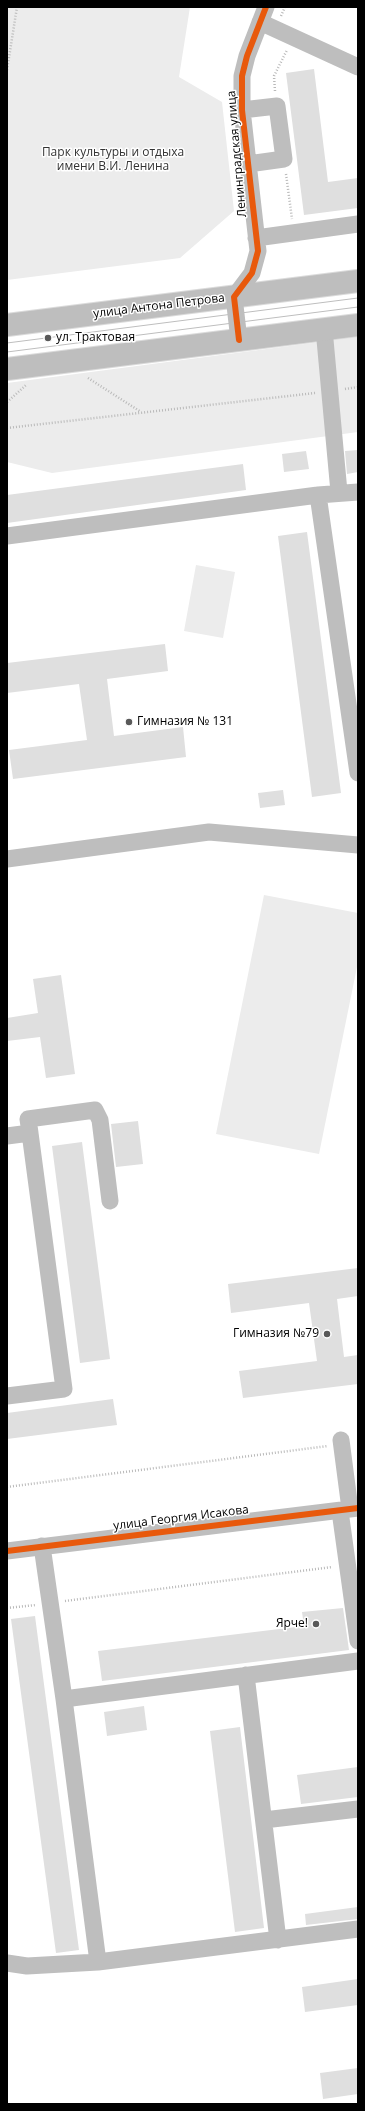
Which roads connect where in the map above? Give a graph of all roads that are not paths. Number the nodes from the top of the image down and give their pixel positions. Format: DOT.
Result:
graph roads {
  1 [pos="263,15"];
  2 [pos="358,66"];
  3 [pos="242,110"];
  4 [pos="248,164"];
  5 [pos="358,224"];
  6 [pos="256,238"];
  7 [pos="358,281"];
  8 [pos="234,297"];
  9 [pos="7,325"];
  10 [pos="358,325"];
  11 [pos="324,329"];
  12 [pos="239,340"];
  13 [pos="7,369"];
  14 [pos="339,492"];
  15 [pos="358,492"];
  16 [pos="318,495"];
  17 [pos="7,536"];
  18 [pos="358,773"];
  19 [pos="358,845"];
  20 [pos="7,859"];
  21 [pos="30,1133"];
  22 [pos="7,1136"];
  23 [pos="110,1201"];
  24 [pos="7,1396"];
  25 [pos="341,1442"];
  26 [pos="350,1509"];
  27 [pos="42,1546"];
  28 [pos="7,1551"];
  29 [pos="358,1641"];
  30 [pos="358,1661"];
  31 [pos="246,1675"];
  32 [pos="64,1700"];
  33 [pos="358,1809"];
  34 [pos="264,1820"];
  35 [pos="358,1929"];
  36 [pos="278,1940"];
  37 [pos="98,1962"];
  38 [pos="7,1963"];
  1 -- 2 [label="street"];
  1 -- 3 [label="street, Ленинградская улица"];
  3 -- 4 [label="street, Ленинградская улица"];
  3 -- 4 [label="street"];
  4 -- 6 [label="street, Ленинградская улица"];
  5 -- 6 [label="street"];
  6 -- 8 [label="street, Ленинградская улица"];
  7 -- 8 [label="main road, улица Антона Петрова"];
  8 -- 9 [label="main road, улица Антона Петрова"];
  8 -- 12 [label="street"];
  10 -- 11 [label="main road"];
  11 -- 12 [label="main road"];
  11 -- 14 [label="street"];
  12 -- 13 [label="main road"];
  14 -- 15 [label="street"];
  14 -- 16 [label="street"];
  16 -- 17 [label="street"];
  16 -- 18 [label="street"];
  19 -- 20 [label="street"];
  21 -- 22 [label="street"];
  21 -- 23 [label="street"];
  21 -- 24 [label="street"];
  25 -- 26 [label="street"];
  26 -- 27 [label="street, улица Георгия Исакова"];
  26 -- 29 [label="street"];
  27 -- 28 [label="street, улица Георгия Исакова"];
  27 -- 32 [label="street"];
  30 -- 31 [label="street"];
  31 -- 32 [label="street"];
  31 -- 34 [label="street"];
  32 -- 37 [label="street"];
  33 -- 34 [label="street"];
  34 -- 36 [label="street"];
  35 -- 36 [label="street"];
  36 -- 37 [label="street"];
  37 -- 38 [label="street"];
}
